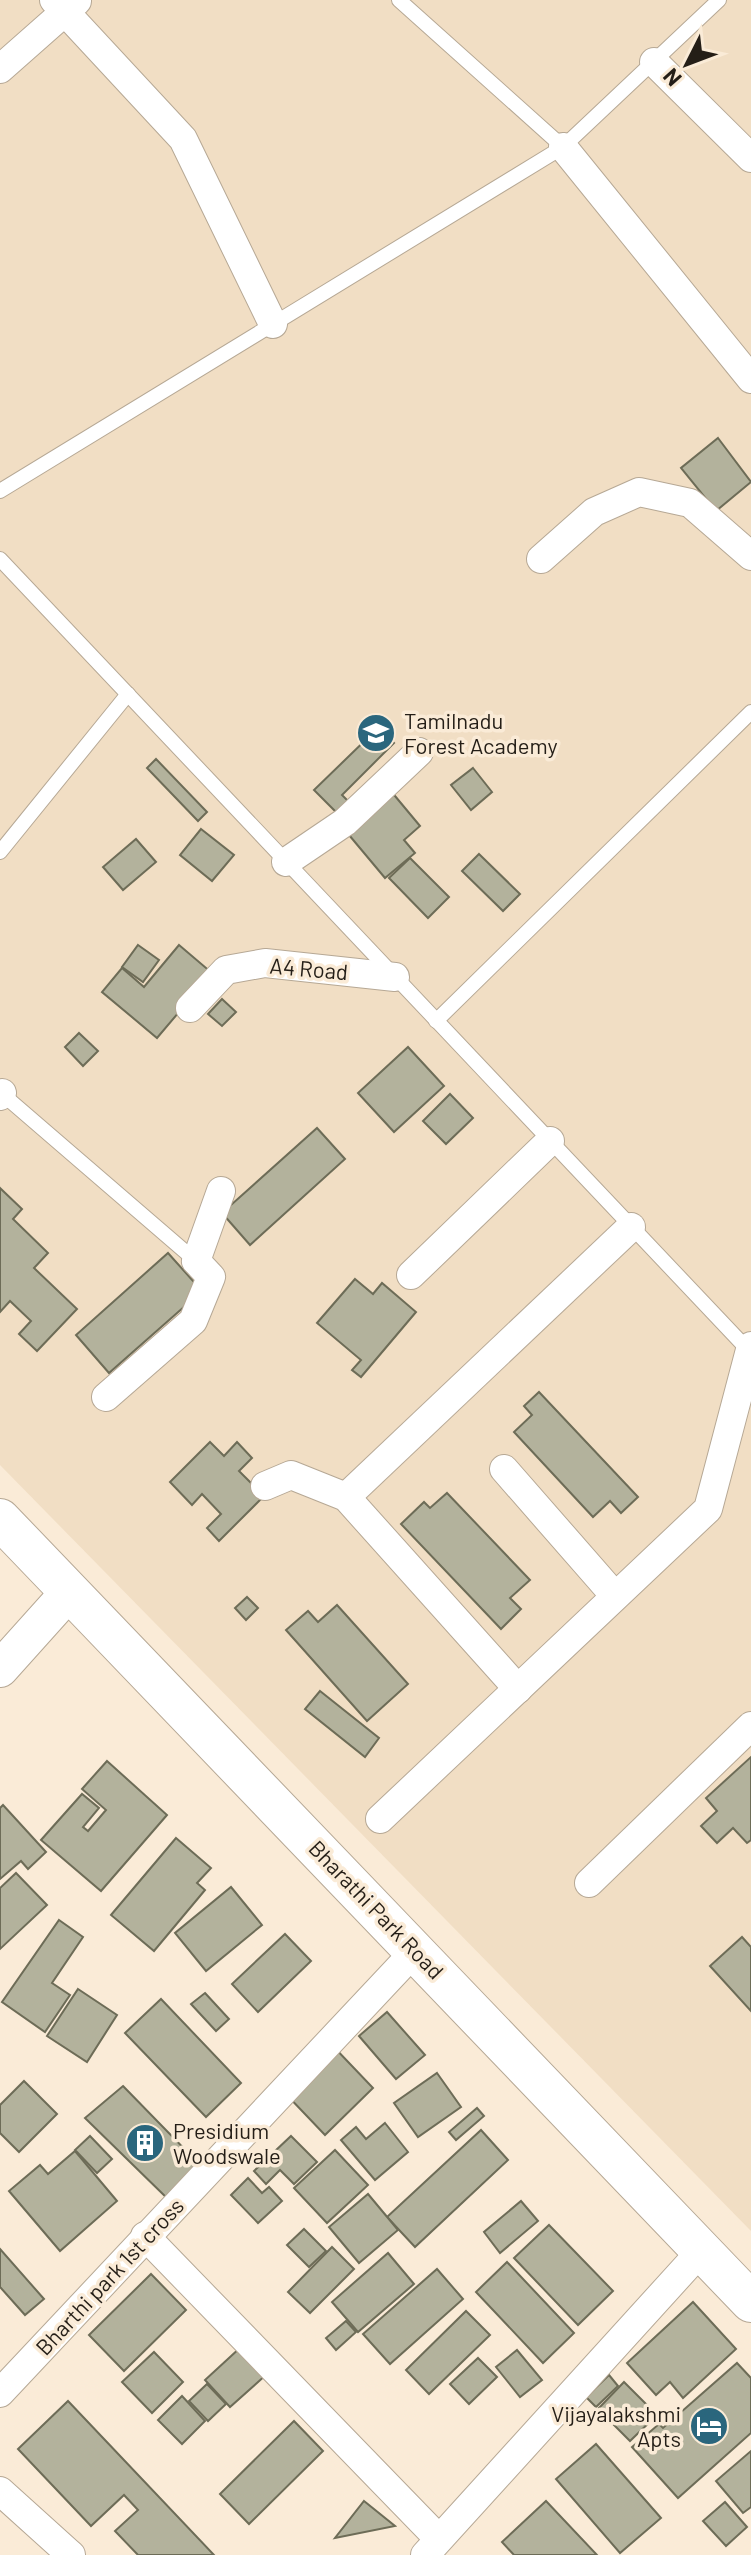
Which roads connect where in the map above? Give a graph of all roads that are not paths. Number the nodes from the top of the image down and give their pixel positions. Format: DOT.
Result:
graph roads {
  1 [pos="399,0"];
  2 [pos="719,0"];
  3 [pos="65,4"];
  4 [pos="654,62"];
  5 [pos="0,69"];
  6 [pos="563,147"];
  7 [pos="751,158"];
  8 [pos="273,324"];
  9 [pos="751,379"];
  10 [pos="0,491"];
  11 [pos="751,556"];
  12 [pos="0,559"];
  13 [pos="541,559"];
  14 [pos="128,694"];
  15 [pos="751,712"];
  16 [pos="419,752"];
  17 [pos="0,852"];
  18 [pos="286,862"];
  19 [pos="395,977"];
  20 [pos="190,1008"];
  21 [pos="436,1021"];
  22 [pos="1,1094"];
  23 [pos="550,1141"];
  24 [pos="221,1191"];
  25 [pos="631,1227"];
  26 [pos="196,1261"];
  27 [pos="411,1275"];
  28 [pos="750,1350"];
  29 [pos="106,1397"];
  30 [pos="504,1469"];
  31 [pos="265,1486"];
  32 [pos="346,1497"];
  33 [pos="0,1519"];
  34 [pos="70,1591"];
  35 [pos="615,1596"];
  36 [pos="0,1669"];
  37 [pos="518,1689"];
  38 [pos="751,1726"];
  39 [pos="380,1819"];
  40 [pos="589,1883"];
  41 [pos="416,1950"];
  42 [pos="145,2236"];
  43 [pos="702,2250"];
  44 [pos="751,2302"];
  45 [pos="0,2393"];
  46 [pos="0,2491"];
  47 [pos="431,2546"];
  48 [pos="71,2555"];
  1 -- 6 [label="lane"];
  2 -- 4 [label="lane"];
  3 -- 5 [label="street"];
  3 -- 8 [label="street"];
  4 -- 6 [label="lane"];
  4 -- 7 [label="street"];
  6 -- 8 [label="lane"];
  6 -- 9 [label="street"];
  8 -- 10 [label="lane"];
  11 -- 13 [label="street"];
  12 -- 14 [label="lane"];
  14 -- 17 [label="lane"];
  14 -- 18 [label="lane"];
  15 -- 21 [label="lane"];
  16 -- 18 [label="street"];
  18 -- 19 [label="lane"];
  19 -- 20 [label="street, A4 Road"];
  19 -- 21 [label="lane"];
  21 -- 23 [label="lane"];
  22 -- 26 [label="lane"];
  23 -- 25 [label="lane"];
  23 -- 27 [label="street"];
  24 -- 26 [label="street"];
  25 -- 28 [label="lane"];
  25 -- 32 [label="street"];
  26 -- 29 [label="street"];
  28 -- 35 [label="street"];
  30 -- 35 [label="street"];
  31 -- 32 [label="street"];
  32 -- 37 [label="street"];
  33 -- 34 [label="main road, Bharathi Park Road"];
  34 -- 36 [label="street"];
  34 -- 41 [label="main road, Bharathi Park Road"];
  35 -- 37 [label="street"];
  37 -- 39 [label="street"];
  38 -- 40 [label="street"];
  41 -- 42 [label="street, Bharthi park 1st cross"];
  41 -- 43 [label="main road, Bharathi Park Road"];
  42 -- 45 [label="street, Bharthi park 1st cross"];
  42 -- 47 [label="street"];
  43 -- 44 [label="main road, Bharathi Park Road"];
  43 -- 47 [label="street"];
  46 -- 48 [label="street"];
}
